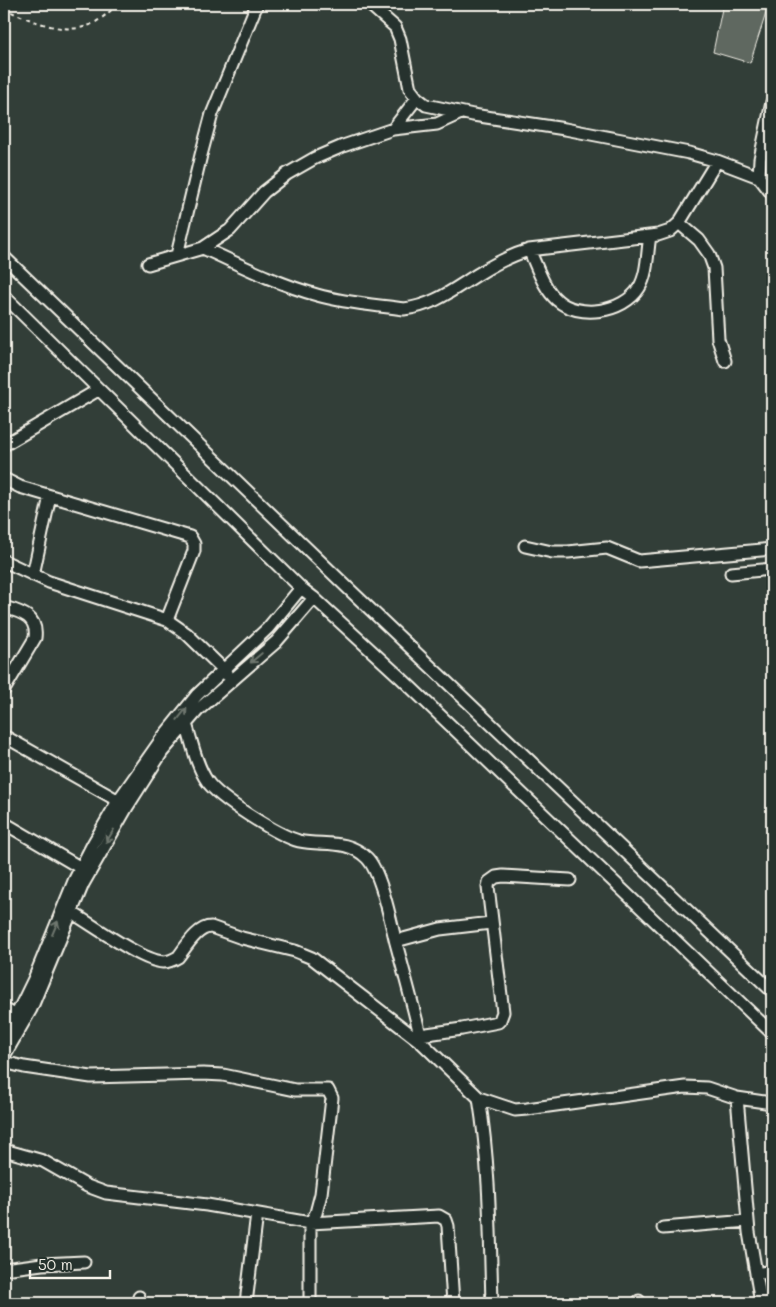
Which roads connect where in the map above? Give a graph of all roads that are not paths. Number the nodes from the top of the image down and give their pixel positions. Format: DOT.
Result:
graph roads {
  1 [pos="257,4"];
  2 [pos="369,4"];
  3 [pos="417,98"];
  4 [pos="772,102"];
  5 [pos="461,113"];
  6 [pos="394,128"];
  7 [pos="717,161"];
  8 [pos="759,177"];
  9 [pos="772,194"];
  10 [pos="679,223"];
  11 [pos="650,236"];
  12 [pos="203,248"];
  13 [pos="529,250"];
  14 [pos="177,255"];
  15 [pos="4,257"];
  16 [pos="148,264"];
  17 [pos="4,296"];
  18 [pos="725,361"];
  19 [pos="98,390"];
  20 [pos="4,445"];
  21 [pos="4,479"];
  22 [pos="50,496"];
  23 [pos="525,546"];
  24 [pos="772,548"];
  25 [pos="4,561"];
  26 [pos="772,569"];
  27 [pos="731,573"];
  28 [pos="33,575"];
  29 [pos="301,588"];
  30 [pos="314,598"];
  31 [pos="4,607"];
  32 [pos="167,620"];
  33 [pos="266,630"];
  34 [pos="276,642"];
  35 [pos="223,670"];
  36 [pos="230,681"];
  37 [pos="4,690"];
  38 [pos="186,724"];
  39 [pos="4,736"];
  40 [pos="123,804"];
  41 [pos="4,823"];
  42 [pos="85,871"];
  43 [pos="570,880"];
  44 [pos="68,910"];
  45 [pos="491,923"];
  46 [pos="396,941"];
  47 [pos="772,991"];
  48 [pos="4,1009"];
  49 [pos="20,1018"];
  50 [pos="772,1033"];
  51 [pos="4,1035"];
  52 [pos="421,1039"];
  53 [pos="4,1056"];
  54 [pos="4,1062"];
  55 [pos="479,1098"];
  56 [pos="737,1098"];
  57 [pos="772,1103"];
  58 [pos="4,1150"];
  59 [pos="256,1214"];
  60 [pos="748,1221"];
  61 [pos="310,1223"];
  62 [pos="663,1228"];
  63 [pos="84,1262"];
  64 [pos="4,1269"];
  65 [pos="772,1271"];
  66 [pos="756,1274"];
  67 [pos="246,1303"];
  68 [pos="310,1303"];
  69 [pos="453,1303"];
  70 [pos="492,1303"];
  71 [pos="761,1303"];
  1 -- 14 [label="street"];
  2 -- 3 [label="street"];
  3 -- 5 [label="street"];
  3 -- 6 [label="street"];
  4 -- 8 [label="street"];
  5 -- 6 [label="street"];
  5 -- 7 [label="street"];
  6 -- 12 [label="street"];
  7 -- 8 [label="street"];
  7 -- 10 [label="street"];
  8 -- 9 [label="street"];
  10 -- 11 [label="street"];
  10 -- 18 [label="street"];
  11 -- 13 [label="street"];
  11 -- 13 [label="street"];
  12 -- 13 [label="street"];
  12 -- 14 [label="street"];
  14 -- 16 [label="street"];
  15 -- 47 [label="street"];
  17 -- 19 [label="street"];
  19 -- 20 [label="street"];
  19 -- 29 [label="street"];
  21 -- 22 [label="street"];
  22 -- 28 [label="street"];
  22 -- 32 [label="street"];
  23 -- 24 [label="street"];
  25 -- 28 [label="street"];
  26 -- 27 [label="street"];
  28 -- 32 [label="street"];
  29 -- 30 [label="street"];
  29 -- 33 [label="street"];
  30 -- 34 [label="street"];
  30 -- 50 [label="street"];
  31 -- 37 [label="street"];
  32 -- 35 [label="street"];
  33 -- 34 [label="street"];
  33 -- 35 [label="street"];
  34 -- 36 [label="street, one-way"];
  35 -- 36 [label="street"];
  40 -- 35 [label="street, one-way"];
  36 -- 38 [label="street"];
  38 -- 40 [label="street"];
  38 -- 46 [label="street"];
  39 -- 40 [label="street"];
  40 -- 42 [label="street"];
  41 -- 42 [label="street"];
  42 -- 44 [label="street"];
  43 -- 45 [label="street"];
  44 -- 49 [label="street"];
  44 -- 52 [label="street"];
  45 -- 46 [label="street"];
  45 -- 52 [label="street"];
  46 -- 52 [label="street"];
  48 -- 49 [label="street"];
  49 -- 51 [label="street"];
  49 -- 53 [label="street"];
  52 -- 55 [label="street"];
  54 -- 61 [label="street"];
  55 -- 56 [label="street"];
  55 -- 70 [label="street"];
  56 -- 57 [label="street"];
  56 -- 60 [label="street"];
  58 -- 59 [label="street"];
  59 -- 61 [label="street"];
  59 -- 67 [label="street"];
  60 -- 62 [label="street"];
  60 -- 66 [label="street"];
  61 -- 68 [label="street"];
  61 -- 69 [label="street"];
  63 -- 64 [label="street"];
  65 -- 66 [label="street"];
  66 -- 71 [label="street"];
}
